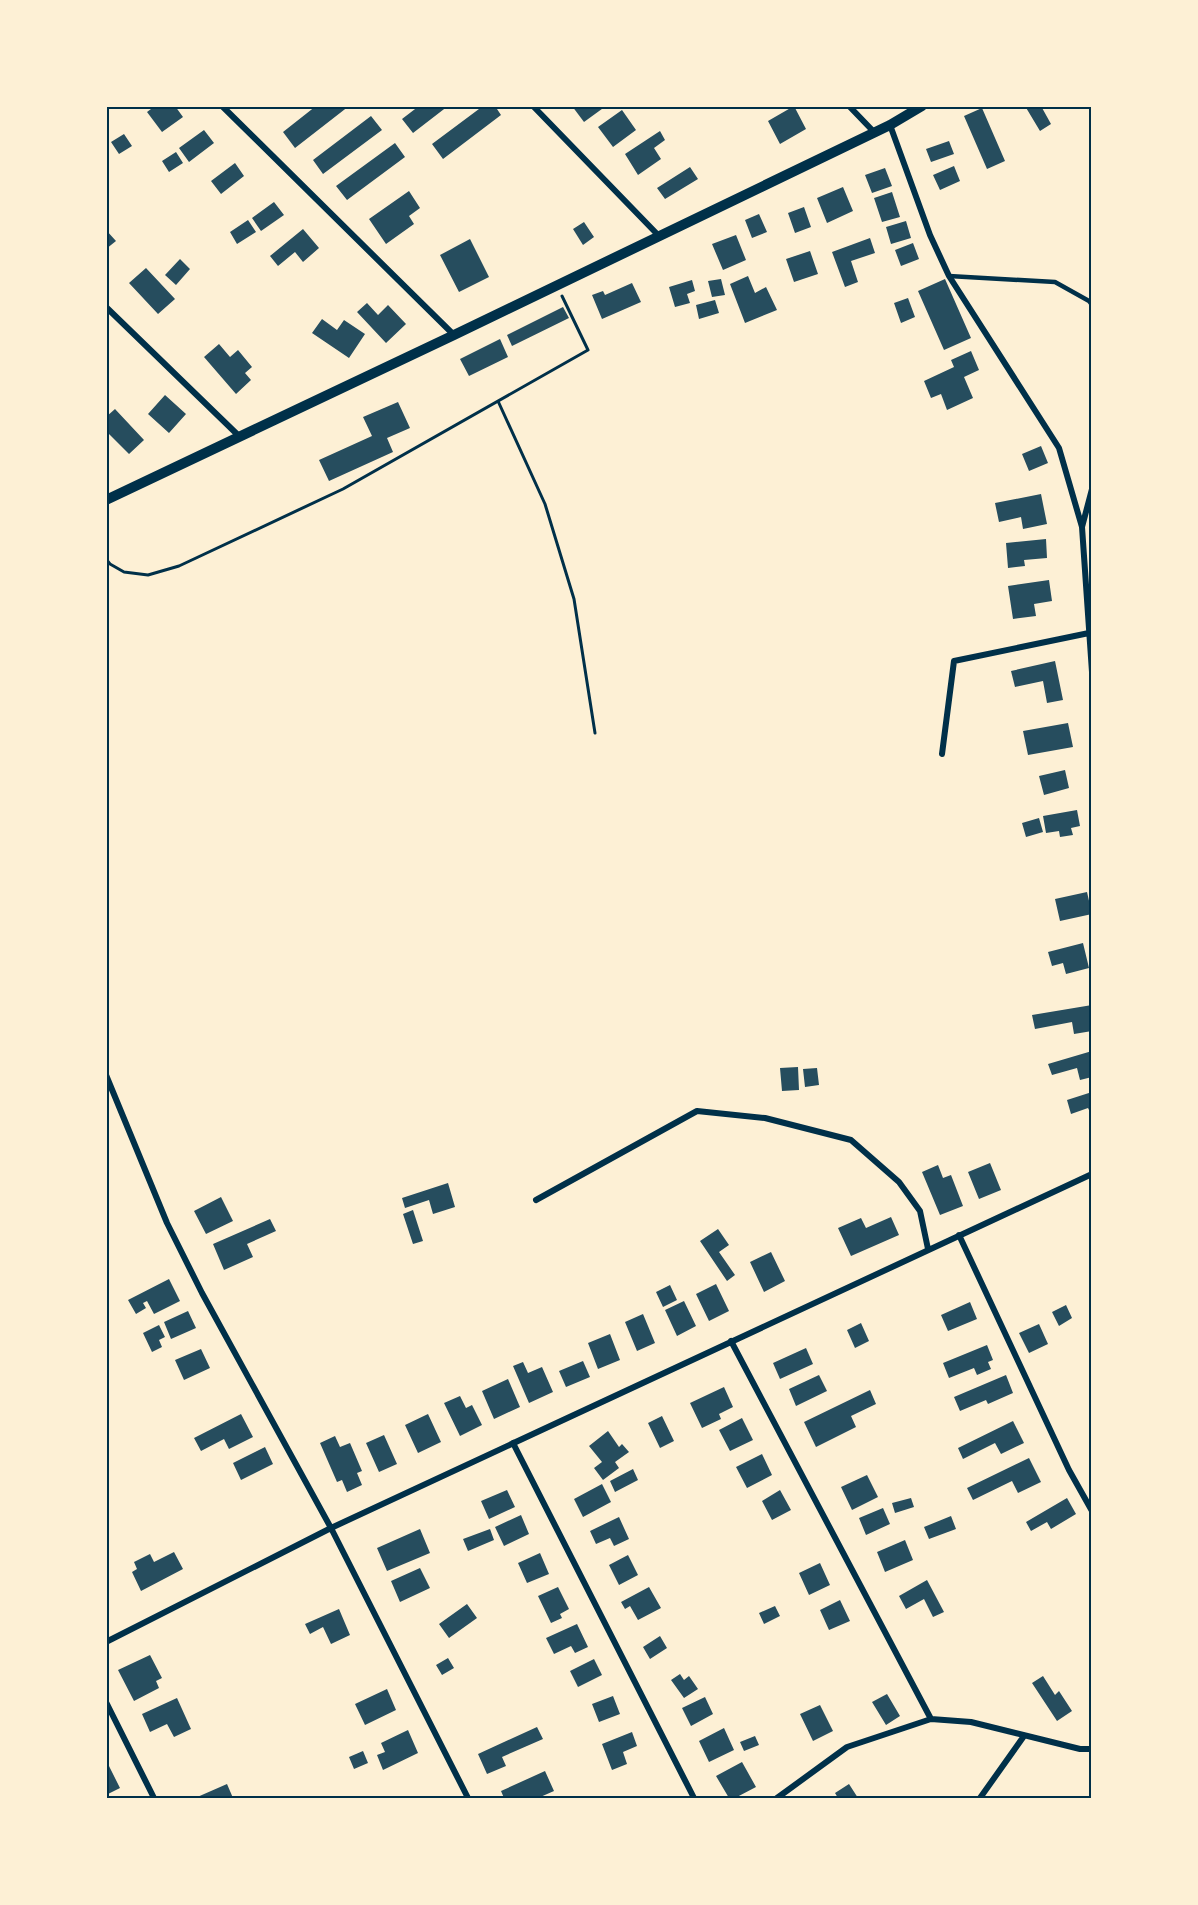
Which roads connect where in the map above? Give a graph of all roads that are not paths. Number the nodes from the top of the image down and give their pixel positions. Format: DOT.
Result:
graph roads {
  1 [pos="222,106"];
  2 [pos="533,106"];
  3 [pos="849,106"];
  4 [pos="922,106"];
  5 [pos="890,124"];
  6 [pos="874,132"];
  7 [pos="659,236"];
  8 [pos="949,276"];
  9 [pos="1092,305"];
  10 [pos="106,306"];
  11 [pos="454,336"];
  12 [pos="241,438"];
  13 [pos="1092,489"];
  14 [pos="106,500"];
  15 [pos="1082,527"];
  16 [pos="1089,633"];
  17 [pos="1090,651"];
  18 [pos="1092,672"];
  19 [pos="942,754"];
  20 [pos="106,1076"];
  21 [pos="1092,1174"];
  22 [pos="536,1200"];
  23 [pos="959,1235"];
  24 [pos="928,1249"];
  25 [pos="731,1341"];
  26 [pos="513,1443"];
  27 [pos="1092,1511"];
  28 [pos="331,1528"];
  29 [pos="106,1642"];
  30 [pos="106,1702"];
  31 [pos="931,1719"];
  32 [pos="1024,1736"];
  33 [pos="1092,1749"];
  34 [pos="154,1798"];
  35 [pos="468,1798"];
  36 [pos="694,1798"];
  37 [pos="777,1798"];
  38 [pos="980,1798"];
  1 -- 11 [label="street"];
  2 -- 7 [label="street"];
  3 -- 6 [label="street"];
  4 -- 5 [label="street"];
  5 -- 6 [label="street"];
  5 -- 8 [label="street"];
  6 -- 7 [label="street"];
  7 -- 11 [label="street"];
  8 -- 9 [label="lane"];
  8 -- 15 [label="street"];
  10 -- 12 [label="street"];
  11 -- 12 [label="street"];
  12 -- 14 [label="street"];
  13 -- 15 [label="street"];
  15 -- 16 [label="street"];
  16 -- 17 [label="street"];
  16 -- 19 [label="street"];
  17 -- 18 [label="street"];
  20 -- 28 [label="street"];
  21 -- 23 [label="street"];
  22 -- 24 [label="street"];
  23 -- 24 [label="street"];
  23 -- 27 [label="street"];
  24 -- 25 [label="street"];
  25 -- 26 [label="street"];
  25 -- 31 [label="street"];
  26 -- 28 [label="street"];
  26 -- 36 [label="street"];
  28 -- 29 [label="street"];
  28 -- 35 [label="street"];
  30 -- 34 [label="street"];
  31 -- 32 [label="street"];
  31 -- 37 [label="street"];
  32 -- 33 [label="street"];
  32 -- 38 [label="street"];
}
